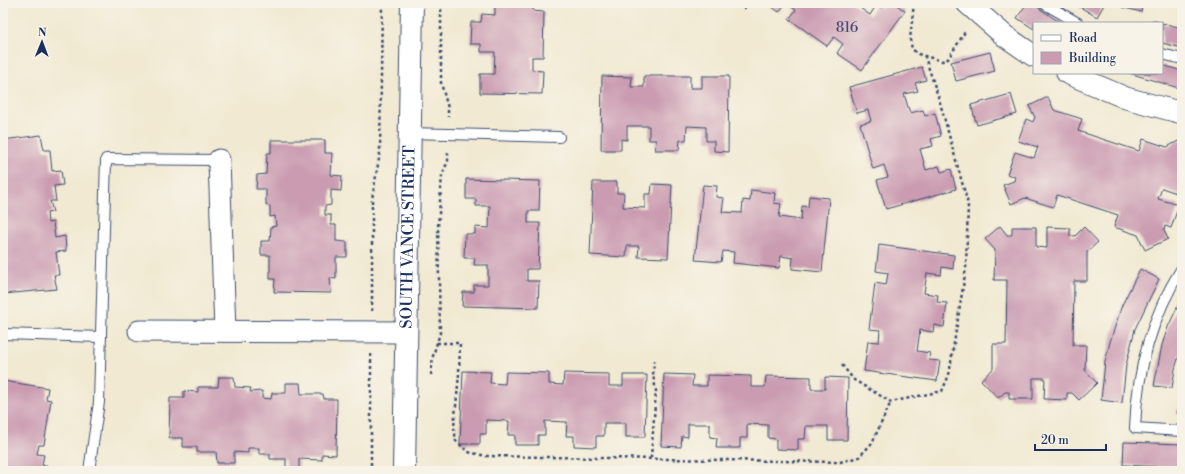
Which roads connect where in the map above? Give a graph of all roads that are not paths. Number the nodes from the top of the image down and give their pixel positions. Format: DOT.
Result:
graph roads {
  1 [pos="412,3"];
  2 [pos="1043,3"];
  3 [pos="976,8"];
  4 [pos="1076,22"];
  5 [pos="1163,54"];
  6 [pos="1033,55"];
  7 [pos="1182,59"];
  8 [pos="1069,74"];
  9 [pos="1182,113"];
  10 [pos="409,133"];
  11 [pos="559,137"];
  12 [pos="219,160"];
  13 [pos="1182,268"];
  14 [pos="139,331"];
  15 [pos="225,331"];
  16 [pos="406,332"];
  17 [pos="3,334"];
  18 [pos="101,337"];
  19 [pos="1182,431"];
  20 [pos="89,471"];
  21 [pos="404,471"];
  1 -- 10 [label="street, SOUTH VANCE STREET"];
  2 -- 4 [label="lane"];
  3 -- 6 [label="street"];
  5 -- 7 [label="lane"];
  8 -- 9 [label="street"];
  10 -- 11 [label="lane"];
  10 -- 16 [label="street, SOUTH VANCE STREET"];
  12 -- 15 [label="street"];
  12 -- 18 [label="lane"];
  13 -- 19 [label="lane"];
  14 -- 15 [label="street"];
  15 -- 16 [label="street"];
  16 -- 21 [label="street, SOUTH VANCE STREET"];
  17 -- 18 [label="lane"];
  18 -- 20 [label="lane"];
}
